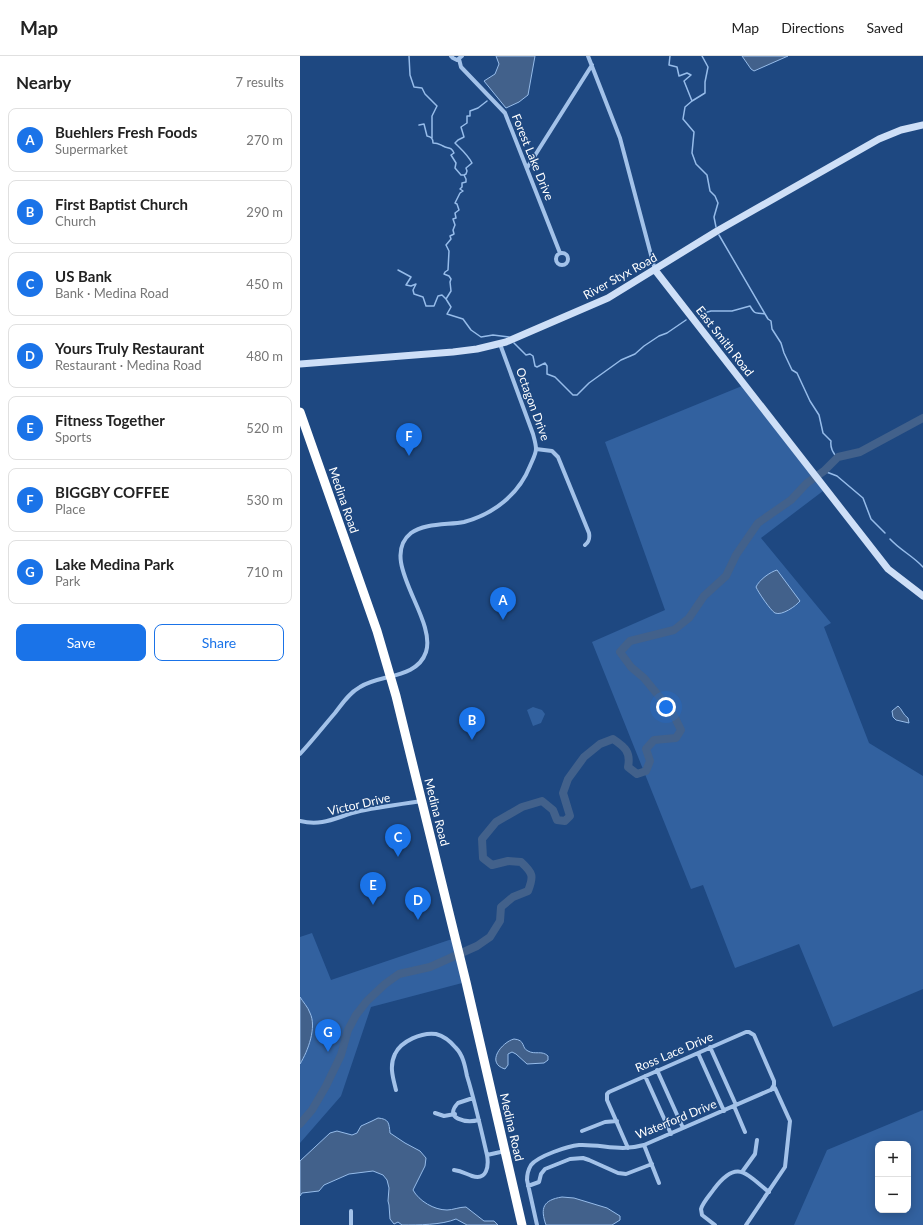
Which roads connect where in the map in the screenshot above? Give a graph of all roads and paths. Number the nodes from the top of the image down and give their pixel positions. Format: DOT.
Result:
graph roads {
  1 [pos="451,56"];
  2 [pos="588,56"];
  3 [pos="460,58"];
  4 [pos="592,65"];
  5 [pos="923,125"];
  6 [pos="527,168"];
  7 [pos="560,253"];
  8 [pos="655,270"];
  9 [pos="500,344"];
  10 [pos="300,364"];
  11 [pos="300,412"];
  12 [pos="536,449"];
  13 [pos="585,545"];
  14 [pos="923,596"];
  15 [pos="390,677"];
  16 [pos="300,754"];
  17 [pos="422,801"];
  18 [pos="300,821"];
  19 [pos="710,1048"];
  20 [pos="698,1053"];
  21 [pos="657,1070"];
  22 [pos="645,1076"];
  23 [pos="396,1090"];
  24 [pos="771,1090"];
  25 [pos="473,1098"];
  26 [pos="735,1106"];
  27 [pos="724,1111"];
  28 [pos="435,1113"];
  29 [pos="454,1114"];
  30 [pos="479,1120"];
  31 [pos="617,1121"];
  32 [pos="683,1128"];
  33 [pos="582,1131"];
  34 [pos="745,1132"];
  35 [pos="671,1134"];
  36 [pos="757,1140"];
  37 [pos="644,1145"];
  38 [pos="628,1148"];
  39 [pos="505,1151"];
  40 [pos="487,1155"];
  41 [pos="652,1164"];
  42 [pos="454,1170"];
  43 [pos="742,1172"];
  44 [pos="659,1182"];
  45 [pos="528,1186"];
  46 [pos="769,1192"];
  47 [pos="351,1211"];
  48 [pos="351,1225"];
  49 [pos="522,1225"];
  50 [pos="537,1225"];
  51 [pos="715,1225"];
  52 [pos="746,1225"];
  1 -- 3 [label="street, Forest Lake Drive"];
  2 -- 4 [label="street, East Smith Road"];
  3 -- 6 [label="street, Forest Lake Drive"];
  4 -- 6 [label="street"];
  4 -- 8 [label="street, East Smith Road"];
  5 -- 8 [label="street, River Styx Road"];
  6 -- 7 [label="street, Forest Lake Drive"];
  8 -- 9 [label="street, River Styx Road"];
  8 -- 14 [label="street, East Smith Road"];
  9 -- 10 [label="street, River Styx Road"];
  9 -- 12 [label="street, Octagon Drive"];
  11 -- 15 [label="highway, Medina Road"];
  12 -- 13 [label="street, Octagon Drive"];
  12 -- 15 [label="street"];
  15 -- 16 [label="street"];
  15 -- 17 [label="highway, Medina Road"];
  17 -- 18 [label="street, Victor Drive"];
  17 -- 39 [label="highway, Medina Road"];
  19 -- 20 [label="street, Ross Lace Drive"];
  19 -- 24 [label="street, Ross Lace Drive"];
  19 -- 26 [label="street"];
  20 -- 21 [label="street, Ross Lace Drive"];
  20 -- 27 [label="street"];
  21 -- 22 [label="street, Ross Lace Drive"];
  21 -- 32 [label="street"];
  22 -- 31 [label="street, Ross Lace Drive"];
  22 -- 35 [label="street"];
  23 -- 25 [label="street"];
  24 -- 26 [label="street, Waterford Drive"];
  24 -- 46 [label="street"];
  25 -- 29 [label="street"];
  25 -- 30 [label="street"];
  26 -- 27 [label="street, Waterford Drive"];
  26 -- 34 [label="street"];
  27 -- 32 [label="street, Waterford Drive"];
  28 -- 29 [label="street"];
  29 -- 30 [label="street"];
  30 -- 40 [label="street"];
  31 -- 33 [label="street"];
  31 -- 38 [label="street"];
  32 -- 35 [label="street, Waterford Drive"];
  35 -- 37 [label="street, Waterford Drive"];
  36 -- 43 [label="street"];
  37 -- 38 [label="street, Waterford Drive"];
  37 -- 41 [label="street"];
  38 -- 45 [label="street, Waterford Drive"];
  39 -- 40 [label="street"];
  39 -- 49 [label="highway, Medina Road"];
  40 -- 42 [label="street"];
  41 -- 44 [label="street"];
  41 -- 45 [label="street"];
  43 -- 46 [label="street"];
  43 -- 51 [label="street"];
  45 -- 50 [label="street, Waterford Drive"];
  46 -- 52 [label="street"];
  47 -- 48 [label="street"];
}
